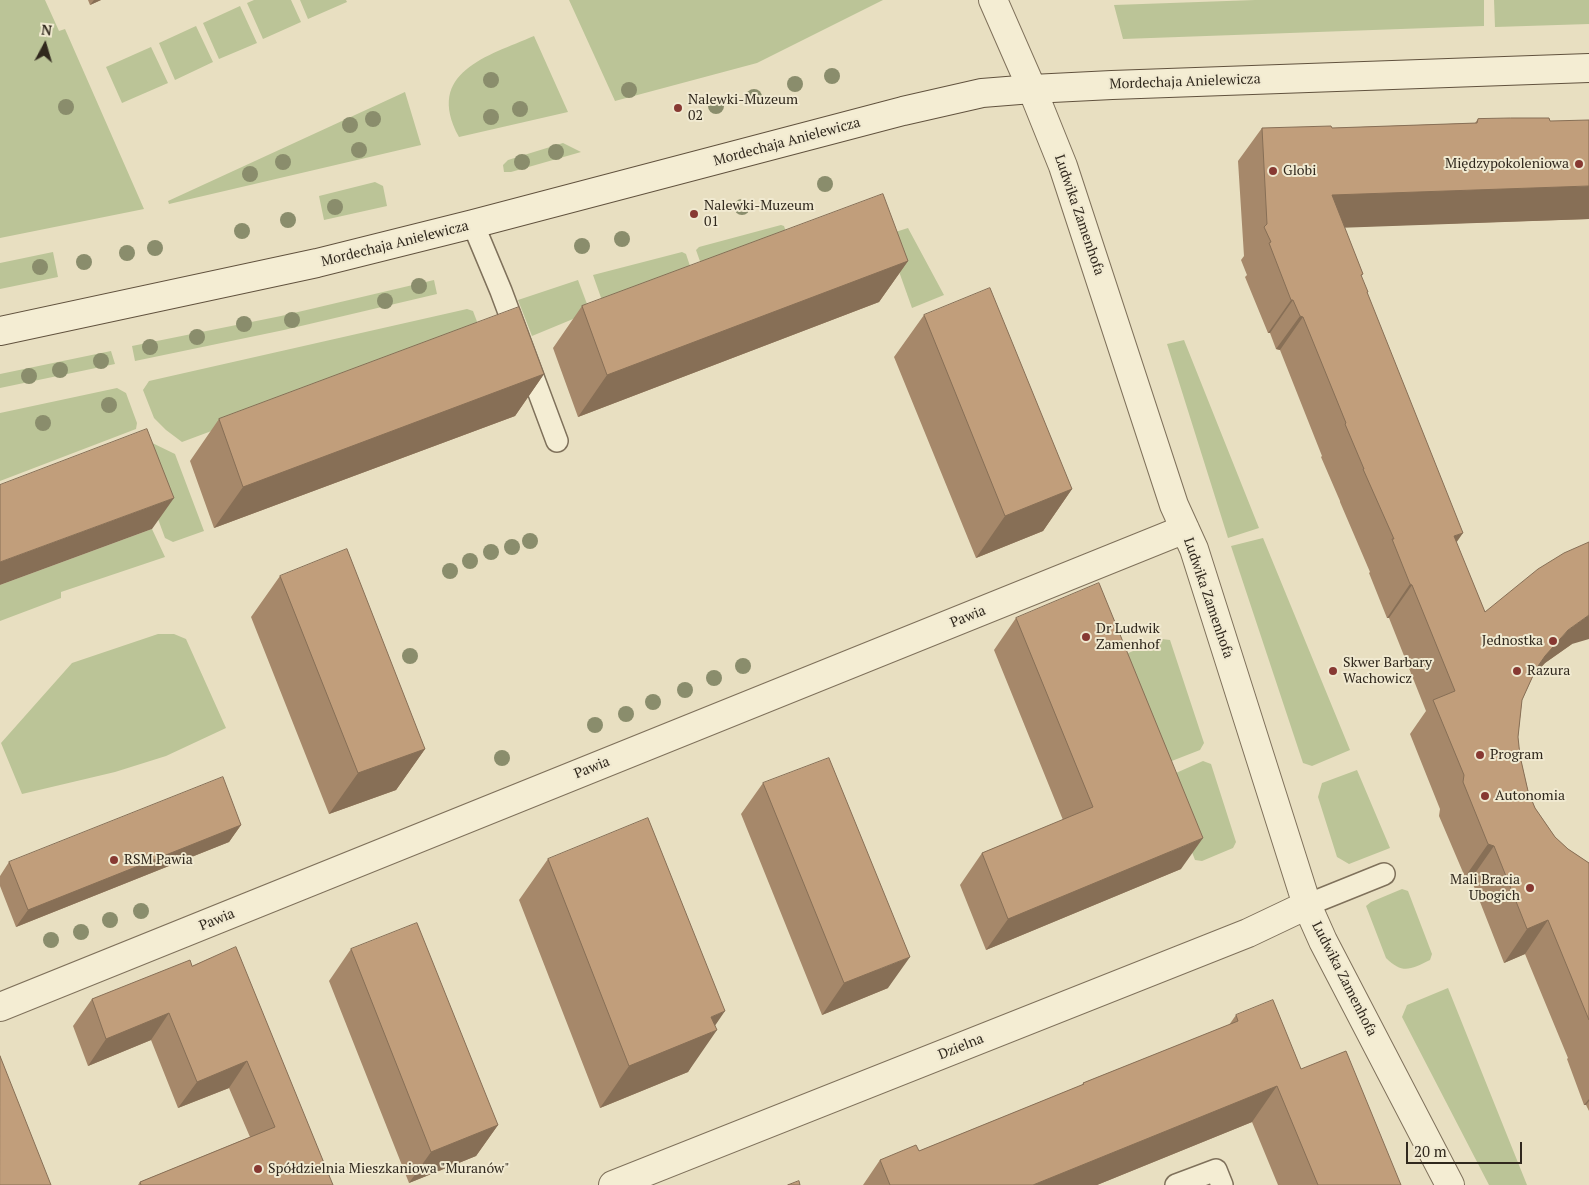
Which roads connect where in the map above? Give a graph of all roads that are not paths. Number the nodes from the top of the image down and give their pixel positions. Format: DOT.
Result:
graph roads {
  1 [pos="993,0"];
  2 [pos="1589,68"];
  3 [pos="1032,89"];
  4 [pos="473,224"];
  5 [pos="0,331"];
  6 [pos="558,441"];
  7 [pos="1185,529"];
  8 [pos="1384,874"];
  9 [pos="1308,906"];
  10 [pos="0,1007"];
  11 [pos="613,1185"];
  12 [pos="1176,1185"];
  13 [pos="1222,1185"];
  14 [pos="1450,1185"];
  1 -- 3 [label="street, Ludwika Zamenhofa"];
  2 -- 3 [label="street, Mordechaja Anielewicza"];
  3 -- 4 [label="street, Mordechaja Anielewicza"];
  3 -- 7 [label="street, Ludwika Zamenhofa"];
  4 -- 5 [label="street, Mordechaja Anielewicza"];
  4 -- 6 [label="lane"];
  7 -- 9 [label="street, Ludwika Zamenhofa"];
  7 -- 10 [label="street, Pawia"];
  8 -- 9 [label="lane"];
  9 -- 11 [label="street, Dzielna"];
  9 -- 14 [label="street, Ludwika Zamenhofa"];
  12 -- 13 [label="lane"];
}
